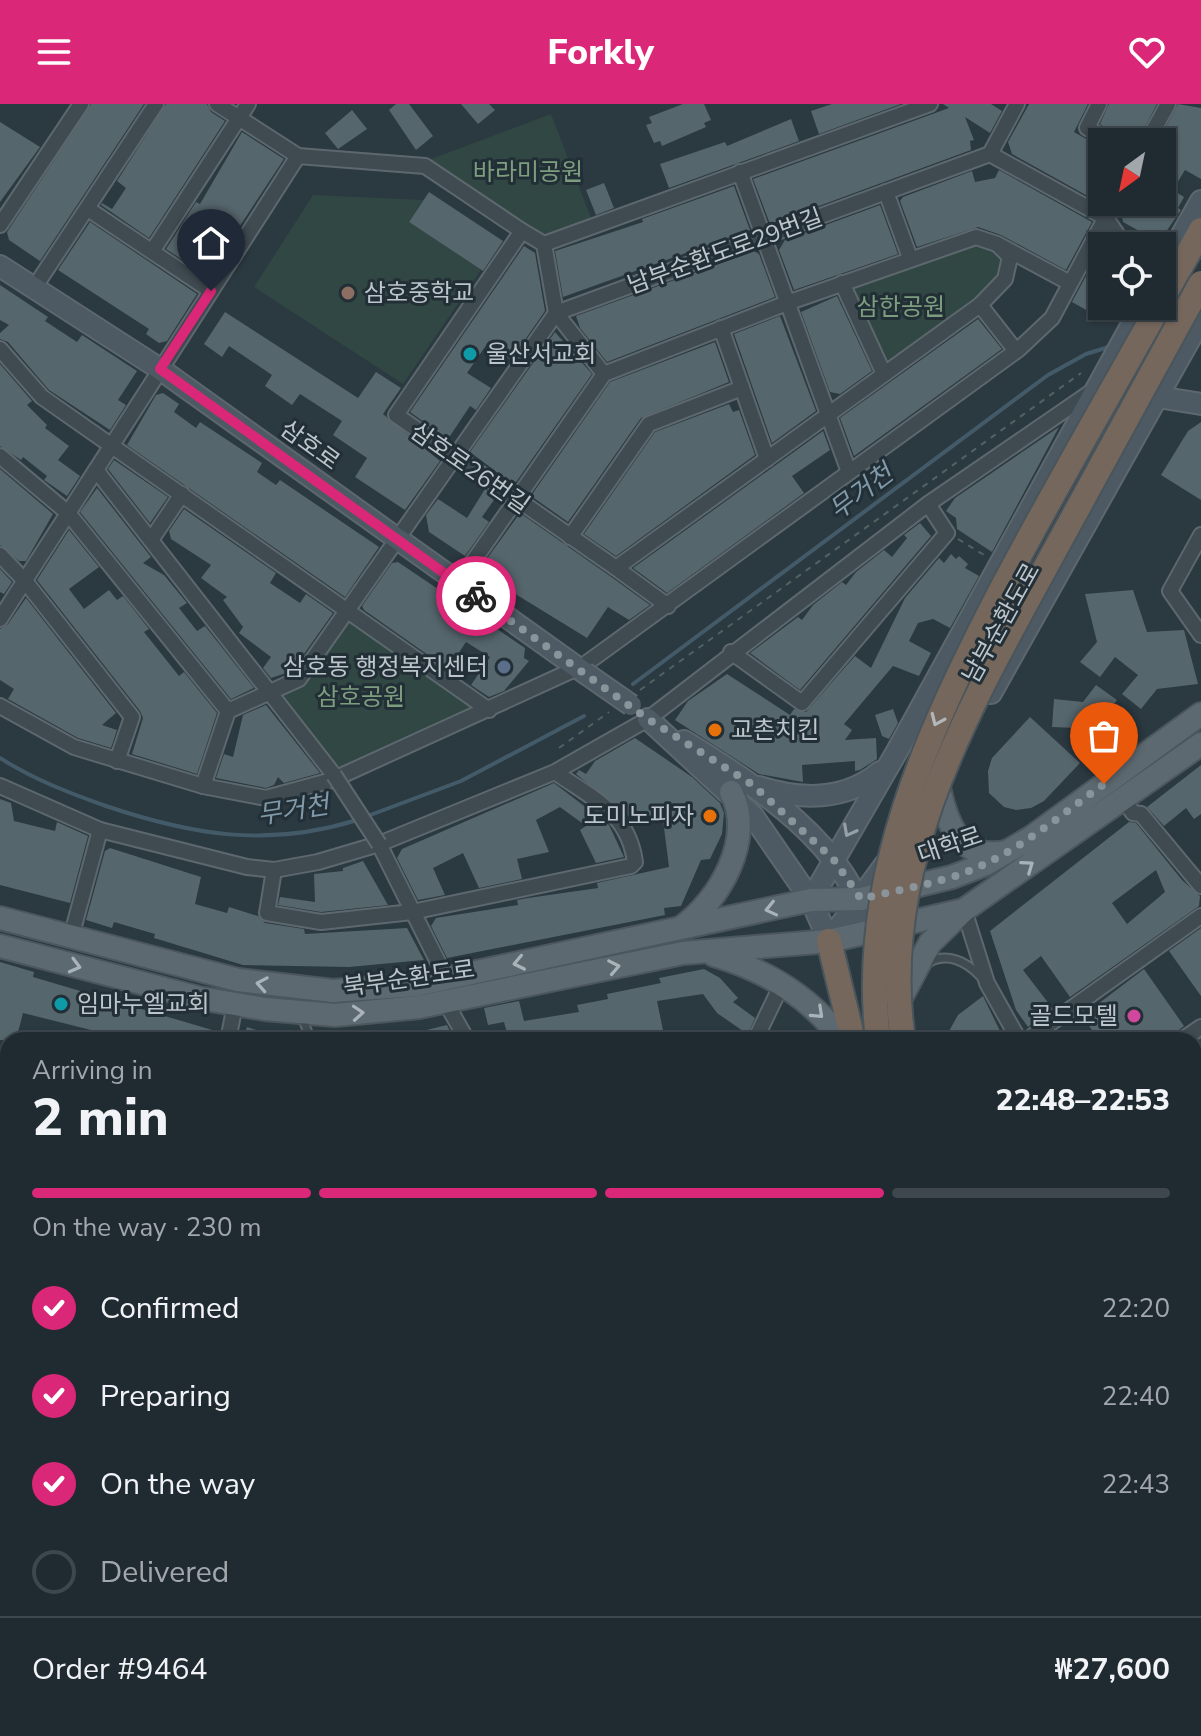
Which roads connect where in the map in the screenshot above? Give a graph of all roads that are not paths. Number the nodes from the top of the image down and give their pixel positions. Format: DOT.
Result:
graph roads {
  1 [pos="81,104"];
  2 [pos="156,104"];
  3 [pos="217,104"];
  4 [pos="248,104"];
  5 [pos="930,104"];
  6 [pos="1016,104"];
  7 [pos="1099,104"];
  8 [pos="1168,104"];
  9 [pos="239,118"];
  10 [pos="1155,128"];
  11 [pos="1088,129"];
  12 [pos="990,154"];
  13 [pos="298,156"];
  14 [pos="740,172"];
  15 [pos="886,192"];
  16 [pos="1201,201"];
  17 [pos="88,209"];
  18 [pos="1106,218"];
  19 [pos="0,225"];
  20 [pos="1201,230"];
  21 [pos="522,231"];
  22 [pos="1116,232"];
  23 [pos="763,237"];
  24 [pos="1176,243"];
  25 [pos="544,244"];
  26 [pos="997,244"];
  27 [pos="153,250"];
  28 [pos="910,258"];
  29 [pos="0,266"];
  30 [pos="1176,275"];
  31 [pos="842,283"];
  32 [pos="1070,283"];
  33 [pos="1201,283"];
  34 [pos="34,288"];
  35 [pos="211,291"];
  36 [pos="787,303"];
  37 [pos="980,305"];
  38 [pos="556,313"];
  39 [pos="1201,319"];
  40 [pos="1134,320"];
  41 [pos="1151,320"];
  42 [pos="721,328"];
  43 [pos="0,349"];
  44 [pos="1016,351"];
  45 [pos="160,369"];
  46 [pos="604,374"];
  47 [pos="884,374"];
  48 [pos="742,388"];
  49 [pos="1097,388"];
  50 [pos="1158,397"];
  51 [pos="1201,404"];
  52 [pos="827,415"];
  53 [pos="112,445"];
  54 [pos="0,456"];
  55 [pos="455,457"];
  56 [pos="767,459"];
  57 [pos="96,470"];
  58 [pos="849,472"];
  59 [pos="182,494"];
  60 [pos="516,500"];
  61 [pos="928,504"];
  62 [pos="68,513"];
  63 [pos="1201,535"];
  64 [pos="570,537"];
  65 [pos="396,538"];
  66 [pos="151,540"];
  67 [pos="0,555"];
  68 [pos="616,568"];
  69 [pos="25,581"];
  70 [pos="458,583"];
  71 [pos="668,606"];
  72 [pos="347,610"];
  73 [pos="0,619"];
  74 [pos="1201,635"];
  75 [pos="731,652"];
  76 [pos="581,670"];
  77 [pos="270,692"];
  78 [pos="0,706"];
  79 [pos="489,710"];
  80 [pos="228,711"];
  81 [pos="1201,714"];
  82 [pos="648,719"];
  83 [pos="1201,744"];
  84 [pos="117,761"];
  85 [pos="889,764"];
  86 [pos="555,772"];
  87 [pos="753,785"];
  88 [pos="0,786"];
  89 [pos="203,786"];
  90 [pos="939,788"];
  91 [pos="731,792"];
  92 [pos="1123,799"];
  93 [pos="100,830"];
  94 [pos="379,844"];
  95 [pos="1007,852"];
  96 [pos="834,860"];
  97 [pos="274,870"];
  98 [pos="1199,879"];
  99 [pos="861,899"];
  100 [pos="811,900"];
  101 [pos="964,910"];
  102 [pos="412,912"];
  103 [pos="1201,916"];
  104 [pos="0,918"];
  105 [pos="677,930"];
  106 [pos="870,932"];
  107 [pos="71,937"];
  108 [pos="829,941"];
  109 [pos="0,946"];
  110 [pos="702,951"];
  111 [pos="446,978"];
  112 [pos="987,983"];
  113 [pos="782,984"];
  114 [pos="901,998"];
  115 [pos="445,1001"];
  116 [pos="235,1005"];
  117 [pos="300,1013"];
  118 [pos="230,1032"];
  119 [pos="308,1032"];
  120 [pos="462,1032"];
  121 [pos="759,1032"];
  122 [pos="836,1032"];
  123 [pos="851,1032"];
  124 [pos="878,1032"];
  125 [pos="902,1032"];
  126 [pos="909,1032"];
  127 [pos="1015,1032"];
  128 [pos="1038,1032"];
  1 -- 19 [label="street"];
  2 -- 17 [label="street"];
  3 -- 9 [label="street"];
  4 -- 9 [label="street"];
  5 -- 14 [label="street"];
  6 -- 12 [label="street"];
  7 -- 11 [label="street"];
  8 -- 10 [label="street"];
  9 -- 13 [label="street"];
  9 -- 27 [label="street"];
  12 -- 15 [label="street, 남부순환도로29번길"];
  12 -- 18 [label="street"];
  13 -- 21 [label="street"];
  13 -- 35 [label="street"];
  14 -- 23 [label="street"];
  14 -- 25 [label="street"];
  15 -- 23 [label="street, 남부순환도로29번길"];
  15 -- 28 [label="street"];
  16 -- 24 [label="main road"];
  17 -- 27 [label="street"];
  17 -- 34 [label="street"];
  18 -- 22 [label="street"];
  18 -- 32 [label="street"];
  20 -- 30 [label="highway"];
  21 -- 25 [label="street"];
  21 -- 55 [label="street, 삼호로26번길"];
  23 -- 36 [label="street"];
  23 -- 38 [label="street, 남부순환도로29번길"];
  25 -- 38 [label="street"];
  26 -- 28 [label="street"];
  26 -- 32 [label="street"];
  26 -- 37 [label="street"];
  27 -- 35 [label="street"];
  28 -- 31 [label="street"];
  29 -- 34 [label="main road, 삼호로"];
  31 -- 36 [label="street"];
  31 -- 47 [label="street"];
  32 -- 44 [label="street"];
  33 -- 125 [label="highway, bridge"];
  34 -- 45 [label="main road, 삼호로"];
  35 -- 45 [label="street"];
  36 -- 42 [label="street"];
  36 -- 52 [label="street"];
  37 -- 44 [label="street"];
  37 -- 47 [label="street"];
  38 -- 46 [label="street"];
  38 -- 55 [label="street"];
  39 -- 50 [label="main road, 남부순환도로"];
  40 -- 49 [label="main road, 남부순환도로"];
  41 -- 124 [label="highway, one-way, bridge"];
  42 -- 46 [label="street"];
  42 -- 48 [label="street"];
  43 -- 53 [label="street"];
  44 -- 58 [label="street"];
  45 -- 53 [label="street"];
  45 -- 65 [label="main road, 삼호로"];
  46 -- 60 [label="street"];
  47 -- 52 [label="street"];
  48 -- 56 [label="street"];
  48 -- 64 [label="street"];
  49 -- 61 [label="street"];
  49 -- 85 [label="main road, 남부순환도로"];
  50 -- 51 [label="main road"];
  50 -- 90 [label="main road, 남부순환도로"];
  52 -- 56 [label="street"];
  52 -- 58 [label="street"];
  53 -- 57 [label="street"];
  53 -- 59 [label="street"];
  54 -- 62 [label="street"];
  55 -- 60 [label="street, 삼호로26번길"];
  55 -- 65 [label="street"];
  56 -- 68 [label="street"];
  57 -- 62 [label="street"];
  57 -- 66 [label="street"];
  58 -- 71 [label="street"];
  59 -- 66 [label="street"];
  59 -- 72 [label="street"];
  60 -- 64 [label="street, 삼호로26번길"];
  60 -- 70 [label="street"];
  61 -- 75 [label="street"];
  61 -- 75 [label="street"];
  62 -- 69 [label="street"];
  62 -- 80 [label="street"];
  63 -- 74 [label="street"];
  64 -- 68 [label="street, 삼호로26번길"];
  65 -- 70 [label="main road, 삼호로"];
  65 -- 72 [label="street"];
  66 -- 77 [label="street"];
  67 -- 69 [label="street"];
  68 -- 71 [label="street, 삼호로26번길"];
  69 -- 73 [label="street"];
  69 -- 84 [label="street"];
  70 -- 76 [label="main road, 삼호로"];
  71 -- 76 [label="street"];
  72 -- 77 [label="street"];
  72 -- 79 [label="street"];
  75 -- 82 [label="street"];
  76 -- 79 [label="street"];
  76 -- 82 [label="main road, 삼호로, bridge"];
  77 -- 80 [label="street"];
  77 -- 94 [label="street, bridge"];
  78 -- 84 [label="street"];
  79 -- 89 [label="street"];
  80 -- 89 [label="street"];
  81 -- 95 [label="main road, 대학로"];
  82 -- 86 [label="street"];
  82 -- 87 [label="main road"];
  82 -- 91 [label="main road"];
  83 -- 92 [label="main road"];
  84 -- 89 [label="street"];
  85 -- 87 [label="main road"];
  85 -- 96 [label="main road, 남부순환도로, one-way"];
  86 -- 94 [label="street"];
  86 -- 102 [label="street"];
  87 -- 96 [label="main road"];
  88 -- 93 [label="street"];
  90 -- 95 [label="main road"];
  90 -- 99 [label="main road, 남부순환도로"];
  91 -- 100 [label="main road"];
  91 -- 105 [label="main road"];
  92 -- 98 [label="street"];
  101 -- 92 [label="main road, one-way"];
  93 -- 97 [label="street"];
  93 -- 107 [label="street"];
  94 -- 97 [label="street"];
  94 -- 102 [label="street"];
  95 -- 99 [label="main road, 대학로"];
  96 -- 99 [label="main road"];
  96 -- 100 [label="main road, 남부순환도로"];
  97 -- 102 [label="street"];
  99 -- 100 [label="main road, 대학로"];
  99 -- 106 [label="main road"];
  99 -- 108 [label="main road, 남부순환도로"];
  100 -- 105 [label="main road, 대학로, one-way"];
  100 -- 108 [label="main road"];
  101 -- 106 [label="main road"];
  101 -- 112 [label="street"];
  101 -- 114 [label="main road"];
  102 -- 111 [label="street"];
  103 -- 128 [label="street"];
  104 -- 107 [label="main road, 북부순환도로"];
  105 -- 111 [label="main road, 북부순환도로, one-way"];
  106 -- 108 [label="main road"];
  106 -- 114 [label="highway"];
  111 -- 107 [label="main road, 북부순환도로, one-way"];
  108 -- 110 [label="main road, 북부순환도로"];
  108 -- 123 [label="highway"];
  109 -- 116 [label="main road, 북부순환도로, one-way"];
  110 -- 113 [label="main road"];
  115 -- 110 [label="main road, 북부순환도로, one-way"];
  112 -- 114 [label="lane"];
  112 -- 127 [label="street"];
  113 -- 121 [label="street"];
  113 -- 122 [label="main road, one-way"];
  114 -- 126 [label="highway"];
  117 -- 115 [label="main road, 북부순환도로, one-way"];
  115 -- 120 [label="street"];
  116 -- 117 [label="main road, 북부순환도로"];
  116 -- 118 [label="street"];
  117 -- 119 [label="lane"];
}
